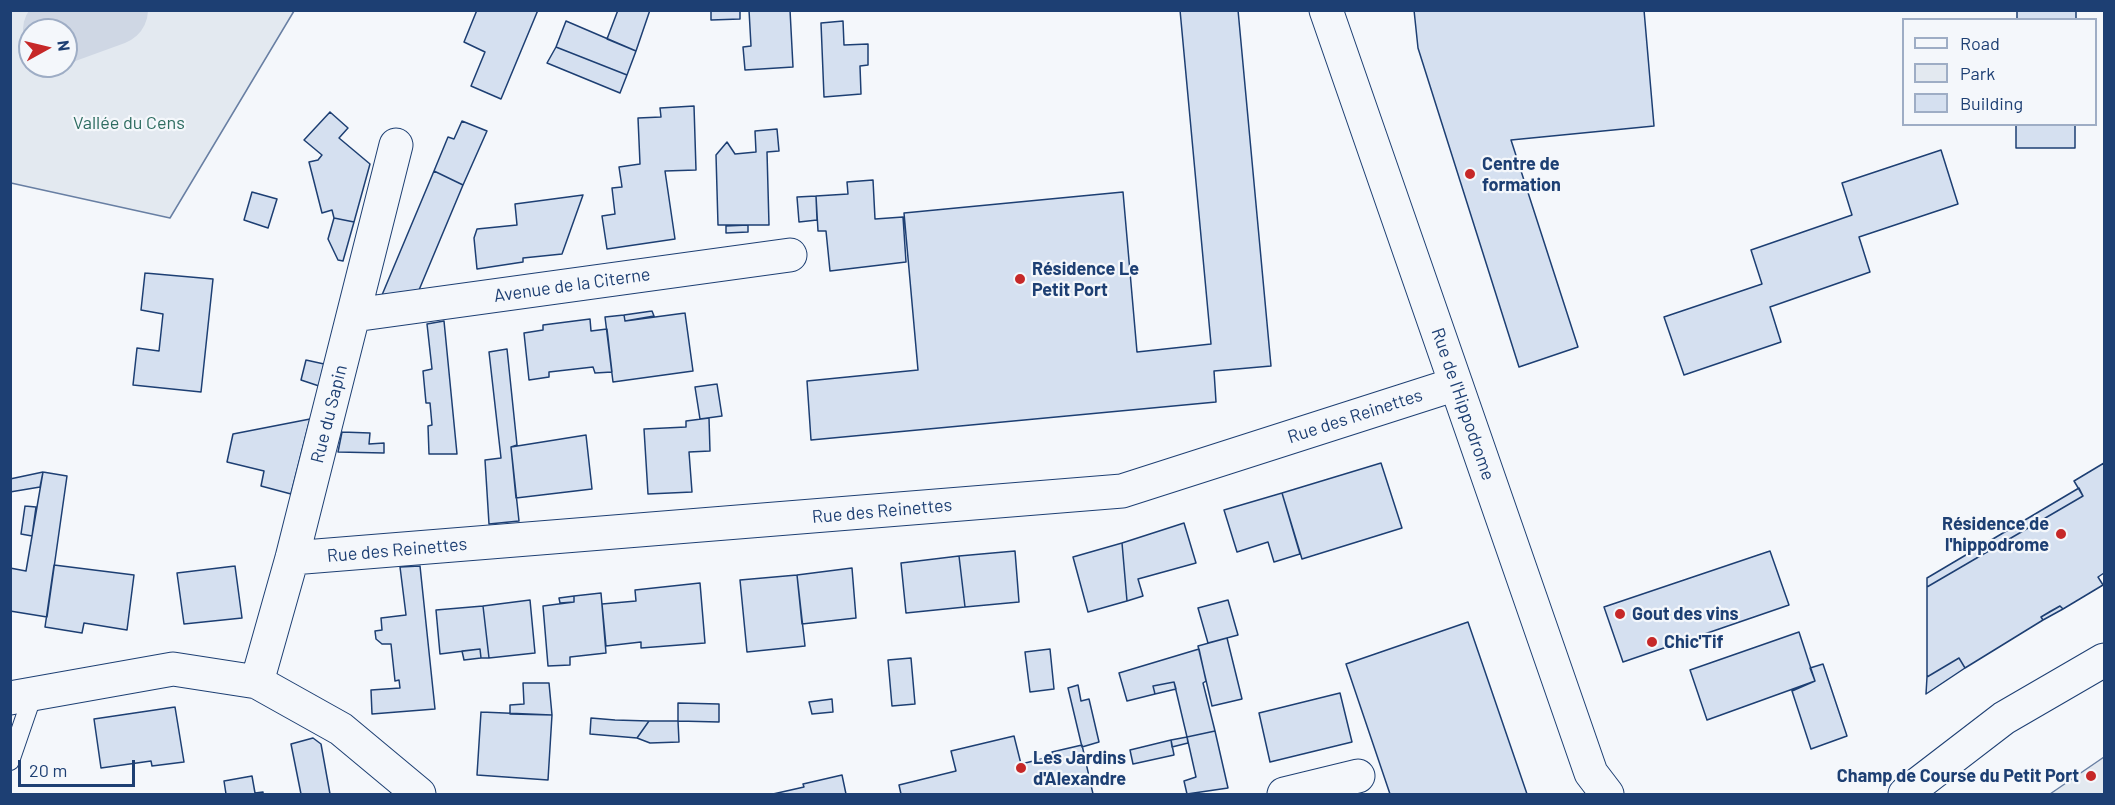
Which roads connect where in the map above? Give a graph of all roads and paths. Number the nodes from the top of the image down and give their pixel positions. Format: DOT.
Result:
graph roads {
  1 [pos="1326,10"];
  2 [pos="396,145"];
  3 [pos="790,255"];
  4 [pos="354,315"];
  5 [pos="1456,384"];
  6 [pos="292,558"];
  7 [pos="2104,660"];
  8 [pos="257,682"];
  9 [pos="22,696"];
  10 [pos="10,761"];
  11 [pos="1358,776"];
  12 [pos="402,788"];
  13 [pos="1284,795"];
  14 [pos="1606,795"];
  15 [pos="1905,795"];
  1 -- 5 [label="street, Rue de l'Hippodrome"];
  2 -- 4 [label="street, Rue du Sapin"];
  3 -- 4 [label="street, Avenue de la Citerne"];
  4 -- 6 [label="street, Rue du Sapin"];
  5 -- 6 [label="street, Rue des Reinettes"];
  5 -- 14 [label="street, Rue de l'Hippodrome"];
  6 -- 8 [label="street, Rue du Sapin"];
  7 -- 15 [label="street"];
  8 -- 9 [label="street"];
  8 -- 12 [label="street"];
  9 -- 10 [label="lane"];
  11 -- 13 [label="street"];
}
